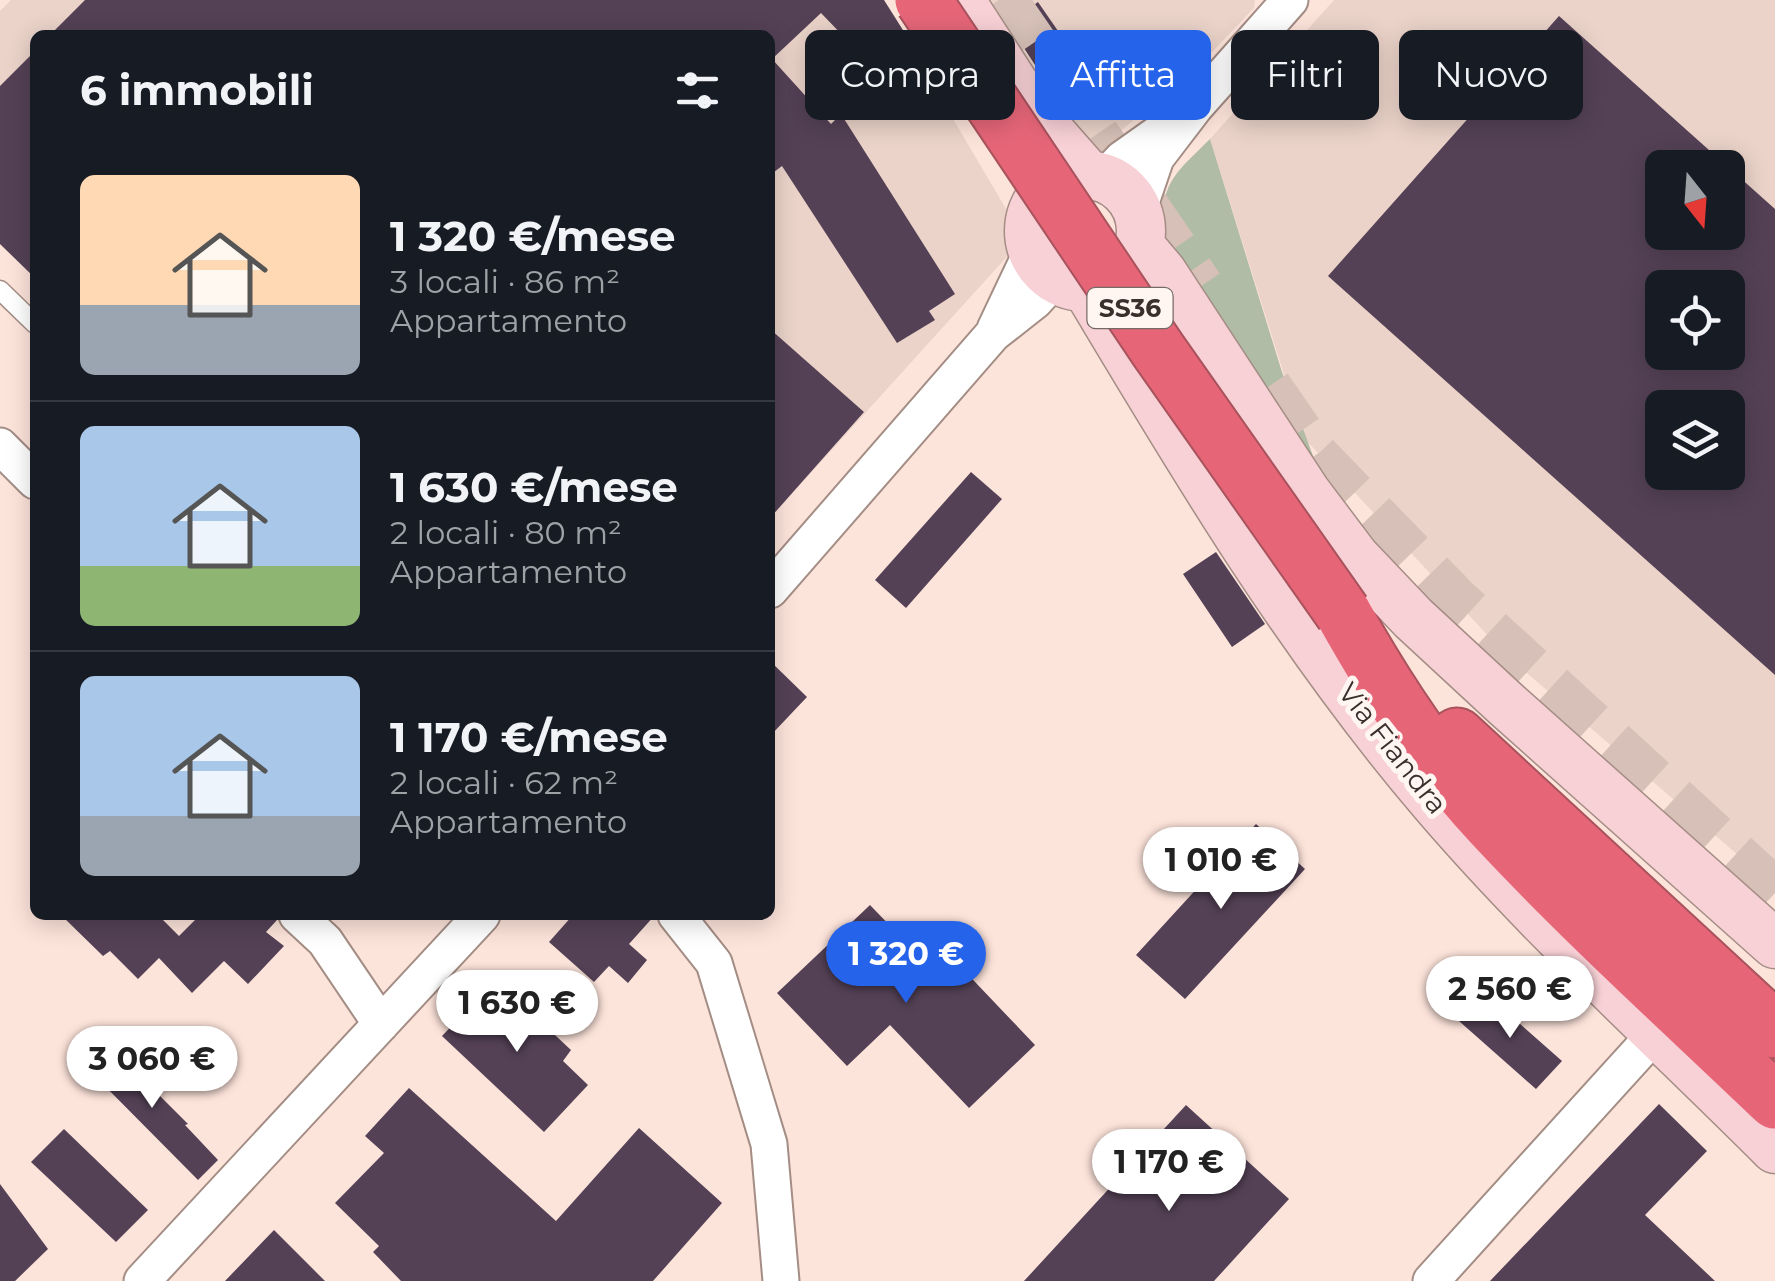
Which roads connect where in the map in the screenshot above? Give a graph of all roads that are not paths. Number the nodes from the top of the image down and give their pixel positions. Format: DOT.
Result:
graph roads {
  1 [pos="909,0"];
  2 [pos="923,0"];
  3 [pos="960,0"];
  4 [pos="1290,0"];
  5 [pos="1211,88"];
  6 [pos="1176,120"];
  7 [pos="1184,120"];
  8 [pos="1096,176"];
  9 [pos="1139,228"];
  10 [pos="1051,258"];
  11 [pos="0,290"];
  12 [pos="30,319"];
  13 [pos="0,446"];
  14 [pos="30,476"];
  15 [pos="775,584"];
  16 [pos="1343,613"];
  17 [pos="302,920"];
  18 [pos="472,920"];
  19 [pos="680,920"];
  20 [pos="1775,944"];
  21 [pos="381,1024"];
  22 [pos="1775,1030"];
  23 [pos="1657,1032"];
  24 [pos="1775,1101"];
  25 [pos="1775,1149"];
  26 [pos="142,1281"];
  27 [pos="781,1281"];
  28 [pos="1431,1281"];
  1 -- 10 [label="street, Via Fiandra"];
  2 -- 16 [label="highway, SS36, bridge"];
  3 -- 8 [label="street"];
  4 -- 5 [label="street"];
  6 -- 8 [label="street"];
  7 -- 9 [label="street"];
  8 -- 9 [label="street"];
  8 -- 10 [label="street"];
  9 -- 10 [label="street"];
  9 -- 20 [label="street"];
  10 -- 15 [label="street"];
  10 -- 23 [label="street, Via Fiandra"];
  11 -- 12 [label="lane"];
  13 -- 14 [label="street"];
  16 -- 22 [label="highway, SS36"];
  16 -- 24 [label="highway, SS36"];
  17 -- 21 [label="street"];
  18 -- 21 [label="street"];
  19 -- 27 [label="street"];
  21 -- 26 [label="street"];
  23 -- 25 [label="street, Via Fiandra"];
  23 -- 28 [label="street"];
}
